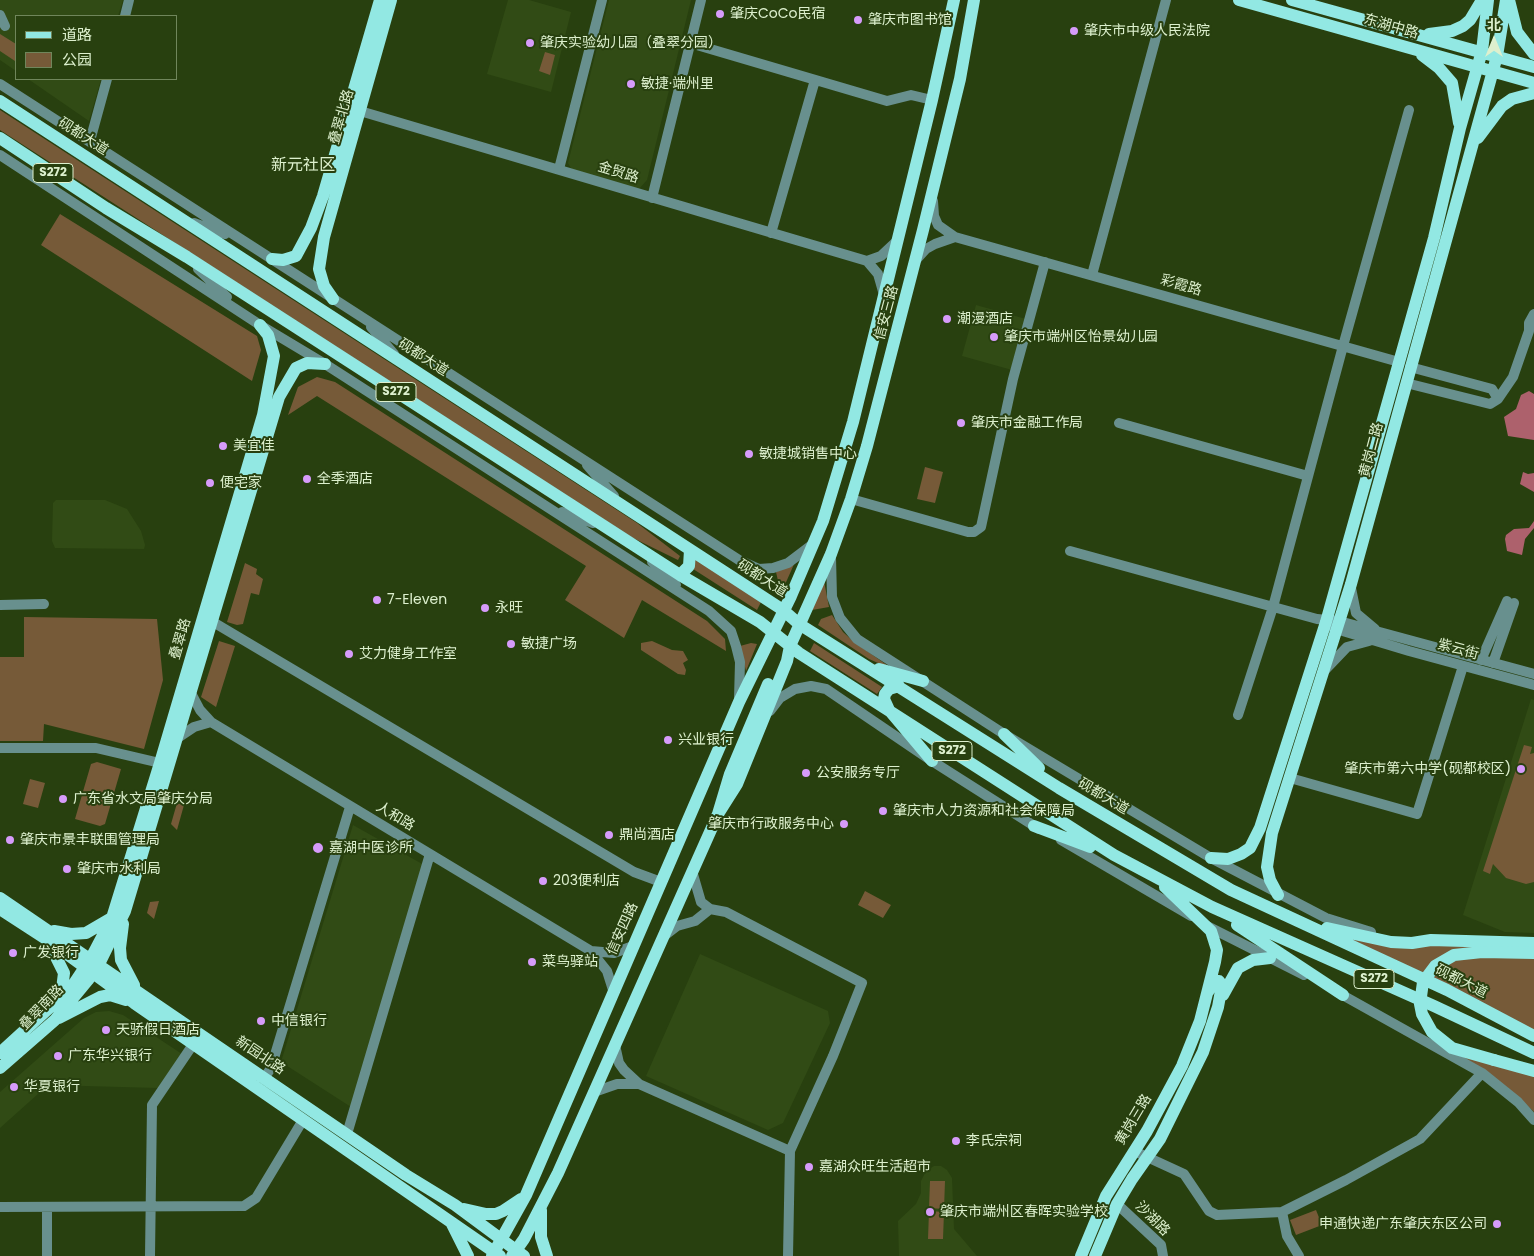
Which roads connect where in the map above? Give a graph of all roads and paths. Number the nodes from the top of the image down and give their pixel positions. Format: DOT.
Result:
graph roads {
  1 [pos="129,0"];
  2 [pos="380,0"];
  3 [pos="391,0"];
  4 [pos="602,0"];
  5 [pos="701,0"];
  6 [pos="954,0"];
  7 [pos="974,0"];
  8 [pos="1166,0"];
  9 [pos="1239,0"];
  10 [pos="1292,0"];
  11 [pos="1482,0"];
  12 [pos="1488,0"];
  13 [pos="1508,0"];
  14 [pos="0,15"];
  15 [pos="125,15"];
  16 [pos="5,26"];
  17 [pos="1400,29"];
  18 [pos="1420,34"];
  19 [pos="690,43"];
  20 [pos="1396,44"];
  21 [pos="1411,48"];
  22 [pos="1482,51"];
  23 [pos="1534,54"];
  24 [pos="1497,56"];
  25 [pos="1478,67"];
  26 [pos="1534,67"];
  27 [pos="1493,71"];
  28 [pos="107,80"];
  29 [pos="815,80"];
  30 [pos="1534,83"];
  31 [pos="0,84"];
  32 [pos="1534,93"];
  33 [pos="932,100"];
  34 [pos="0,101"];
  35 [pos="1409,110"];
  36 [pos="360,111"];
  37 [pos="1460,128"];
  38 [pos="0,138"];
  39 [pos="90,141"];
  40 [pos="1470,148"];
  41 [pos="0,155"];
  42 [pos="559,169"];
  43 [pos="36,180"];
  44 [pos="932,192"];
  45 [pos="652,198"];
  46 [pos="106,208"];
  47 [pos="181,218"];
  48 [pos="312,228"];
  49 [pos="771,233"];
  50 [pos="324,237"];
  51 [pos="955,237"];
  52 [pos="242,240"];
  53 [pos="898,240"];
  54 [pos="187,257"];
  55 [pos="272,259"];
  56 [pos="867,261"];
  57 [pos="916,261"];
  58 [pos="1045,262"];
  59 [pos="1092,275"];
  60 [pos="884,298"];
  61 [pos="333,299"];
  62 [pos="242,312"];
  63 [pos="1534,314"];
  64 [pos="362,318"];
  65 [pos="260,326"];
  66 [pos="1343,346"];
  67 [pos="401,362"];
  68 [pos="326,364"];
  69 [pos="1405,364"];
  70 [pos="1406,383"];
  71 [pos="267,388"];
  72 [pos="279,397"];
  73 [pos="1498,399"];
  74 [pos="1119,423"];
  75 [pos="581,458"];
  76 [pos="1308,476"];
  77 [pos="851,499"];
  78 [pos="621,505"];
  79 [pos="544,506"];
  80 [pos="823,521"];
  81 [pos="1360,525"];
  82 [pos="605,527"];
  83 [pos="841,528"];
  84 [pos="814,544"];
  85 [pos="639,549"];
  86 [pos="690,550"];
  87 [pos="1070,551"];
  88 [pos="831,554"];
  89 [pos="680,575"];
  90 [pos="1351,584"];
  91 [pos="691,599"];
  92 [pos="44,604"];
  93 [pos="0,605"];
  94 [pos="1273,606"];
  95 [pos="784,610"];
  96 [pos="213,622"];
  97 [pos="799,624"];
  98 [pos="1334,624"];
  99 [pos="773,631"];
  100 [pos="1377,637"];
  101 [pos="790,646"];
  102 [pos="1410,646"];
  103 [pos="1481,660"];
  104 [pos="1493,663"];
  105 [pos="865,666"];
  106 [pos="1463,666"];
  107 [pos="1322,674"];
  108 [pos="1534,674"];
  109 [pos="923,681"];
  110 [pos="1534,685"];
  111 [pos="899,686"];
  112 [pos="191,693"];
  113 [pos="739,702"];
  114 [pos="889,710"];
  115 [pos="1238,715"];
  116 [pos="764,718"];
  117 [pos="210,722"];
  118 [pos="730,722"];
  119 [pos="748,730"];
  120 [pos="1004,734"];
  121 [pos="179,737"];
  122 [pos="0,748"];
  123 [pos="932,761"];
  124 [pos="160,763"];
  125 [pos="1290,778"];
  126 [pos="1059,788"];
  127 [pos="350,806"];
  128 [pos="718,814"];
  129 [pos="1034,826"];
  130 [pos="1260,828"];
  131 [pos="1272,833"];
  132 [pos="430,854"];
  133 [pos="1114,855"];
  134 [pos="1211,858"];
  135 [pos="692,871"];
  136 [pos="1152,876"];
  137 [pos="661,882"];
  138 [pos="127,888"];
  139 [pos="1278,895"];
  140 [pos="0,898"];
  141 [pos="1212,907"];
  142 [pos="0,909"];
  143 [pos="710,909"];
  144 [pos="125,911"];
  145 [pos="112,918"];
  146 [pos="1288,918"];
  147 [pos="26,921"];
  148 [pos="1204,924"];
  149 [pos="46,934"];
  150 [pos="662,938"];
  151 [pos="1431,940"];
  152 [pos="1534,943"];
  153 [pos="633,946"];
  154 [pos="591,951"];
  155 [pos="1534,953"];
  156 [pos="1270,958"];
  157 [pos="92,966"];
  158 [pos="613,990"];
  159 [pos="1343,995"];
  160 [pos="136,997"];
  161 [pos="1206,997"];
  162 [pos="1218,1006"];
  163 [pos="155,1010"];
  164 [pos="53,1012"];
  165 [pos="1534,1036"];
  166 [pos="194,1043"];
  167 [pos="615,1045"];
  168 [pos="0,1053"];
  169 [pos="1534,1053"];
  170 [pos="0,1068"];
  171 [pos="1534,1071"];
  172 [pos="1482,1073"];
  173 [pos="265,1078"];
  174 [pos="639,1084"];
  175 [pos="594,1092"];
  176 [pos="303,1120"];
  177 [pos="1534,1120"];
  178 [pos="347,1134"];
  179 [pos="550,1140"];
  180 [pos="568,1150"];
  181 [pos="790,1151"];
  182 [pos="1134,1151"];
  183 [pos="1147,1157"];
  184 [pos="426,1187"];
  185 [pos="526,1195"];
  186 [pos="418,1198"];
  187 [pos="1117,1204"];
  188 [pos="455,1205"];
  189 [pos="0,1207"];
  190 [pos="47,1207"];
  191 [pos="151,1207"];
  192 [pos="541,1208"];
  193 [pos="1282,1212"];
  194 [pos="451,1222"];
  195 [pos="502,1240"];
  196 [pos="517,1254"];
  197 [pos="495,1255"];
  198 [pos="47,1256"];
  199 [pos="150,1256"];
  200 [pos="468,1256"];
  201 [pos="547,1256"];
  202 [pos="788,1256"];
  203 [pos="1080,1256"];
  204 [pos="1095,1256"];
  205 [pos="1163,1256"];
  206 [pos="1299,1256"];
  1 -- 15 [label="street"];
  2 -- 48 [label="main road, 叠翠北路"];
  3 -- 36 [label="main road, 叠翠北路"];
  4 -- 42 [label="street"];
  5 -- 19 [label="street"];
  6 -- 33 [label="main road, 信安三路"];
  7 -- 44 [label="main road, 信安三路"];
  8 -- 59 [label="street"];
  9 -- 20 [label="main road, 东湖中路"];
  10 -- 17 [label="main road, 东湖中路"];
  11 -- 18 [label="main road"];
  12 -- 22 [label="main road, 黄岗二路"];
  13 -- 23 [label="main road"];
  13 -- 24 [label="main road, 黄岗二路"];
  14 -- 16 [label="street"];
  17 -- 18 [label="main road, 东湖中路"];
  17 -- 20 [label="main road"];
  18 -- 22 [label="main road, 东湖中路"];
  19 -- 29 [label="street"];
  19 -- 45 [label="street"];
  20 -- 21 [label="main road, 东湖中路"];
  21 -- 25 [label="main road, 东湖中路"];
  21 -- 37 [label="main road"];
  22 -- 24 [label="main road, 东湖中路"];
  22 -- 25 [label="main road, 黄岗二路"];
  24 -- 26 [label="main road, 东湖中路"];
  24 -- 27 [label="main road, 黄岗二路"];
  25 -- 27 [label="main road, 东湖中路"];
  25 -- 37 [label="main road, 黄岗二路"];
  27 -- 30 [label="main road, 东湖中路"];
  27 -- 40 [label="main road, 黄岗二路"];
  28 -- 39 [label="street"];
  29 -- 33 [label="street"];
  29 -- 49 [label="street"];
  31 -- 39 [label="street, 砚都大道"];
  32 -- 40 [label="main road"];
  33 -- 53 [label="main road, 信安三路"];
  34 -- 47 [label="main road, 砚都大道 / S272"];
  35 -- 66 [label="street"];
  36 -- 42 [label="street, 金贸路"];
  36 -- 50 [label="main road, 叠翠北路"];
  37 -- 69 [label="main road, 黄岗二路"];
  38 -- 46 [label="main road, S272"];
  39 -- 52 [label="street, 砚都大道"];
  40 -- 69 [label="main road, 黄岗二路"];
  41 -- 43 [label="street"];
  42 -- 45 [label="street, 金贸路"];
  43 -- 46 [label="street"];
  43 -- 62 [label="street"];
  44 -- 51 [label="street"];
  44 -- 57 [label="main road, 信安三路"];
  45 -- 49 [label="street, 金贸路"];
  46 -- 54 [label="main road, S272"];
  47 -- 52 [label="street"];
  47 -- 67 [label="main road, 砚都大道 / S272"];
  48 -- 50 [label="main road"];
  48 -- 55 [label="main road, 叠翠北路"];
  49 -- 56 [label="street, 金贸路"];
  50 -- 61 [label="main road, 叠翠北路"];
  51 -- 57 [label="street"];
  51 -- 58 [label="street, 彩霞路"];
  52 -- 55 [label="street, 砚都大道"];
  53 -- 56 [label="street"];
  53 -- 60 [label="main road, 信安三路"];
  54 -- 62 [label="street"];
  54 -- 82 [label="main road, S272"];
  55 -- 61 [label="street, 砚都大道"];
  56 -- 60 [label="street"];
  57 -- 77 [label="main road, 信安三路"];
  58 -- 59 [label="street, 彩霞路"];
  58 -- 77 [label="street"];
  59 -- 66 [label="street, 彩霞路"];
  60 -- 80 [label="main road, 信安三路"];
  61 -- 64 [label="street, 砚都大道"];
  62 -- 65 [label="street"];
  63 -- 73 [label="street"];
  64 -- 67 [label="street"];
  64 -- 75 [label="street, 砚都大道"];
  65 -- 68 [label="street"];
  65 -- 71 [label="main road, 叠翠路"];
  66 -- 69 [label="street, 彩霞路"];
  66 -- 76 [label="street"];
  67 -- 78 [label="main road, 砚都大道 / S272"];
  68 -- 72 [label="main road, 叠翠路"];
  68 -- 79 [label="street"];
  69 -- 70 [label="main road, 黄岗二路"];
  69 -- 73 [label="street, 彩霞路"];
  69 -- 81 [label="main road, 黄岗二路"];
  70 -- 73 [label="street"];
  70 -- 81 [label="main road, 黄岗二路"];
  71 -- 72 [label="main road"];
  71 -- 124 [label="main road, 叠翠路"];
  72 -- 96 [label="main road, 叠翠路"];
  74 -- 76 [label="street"];
  75 -- 78 [label="street"];
  75 -- 84 [label="street, 砚都大道"];
  76 -- 94 [label="street"];
  77 -- 83 [label="main road, 信安三路"];
  78 -- 86 [label="main road, 砚都大道 / S272"];
  79 -- 82 [label="street"];
  79 -- 91 [label="street"];
  80 -- 83 [label="main road"];
  80 -- 84 [label="main road, 信安三路"];
  81 -- 90 [label="main road, 黄岗二路"];
  81 -- 98 [label="main road, 黄岗二路"];
  82 -- 85 [label="main road, S272"];
  83 -- 88 [label="main road, 信安三路"];
  84 -- 95 [label="main road, 信安三路"];
  85 -- 89 [label="main road, S272"];
  85 -- 91 [label="street"];
  86 -- 89 [label="main road"];
  86 -- 95 [label="main road, 砚都大道 / S272"];
  87 -- 94 [label="street, 紫云街"];
  88 -- 97 [label="main road, 信安三路"];
  88 -- 109 [label="street"];
  89 -- 99 [label="main road, S272"];
  90 -- 98 [label="main road, 黄岗二路"];
  90 -- 100 [label="street"];
  91 -- 113 [label="street"];
  92 -- 93 [label="street"];
  94 -- 98 [label="street, 紫云街"];
  94 -- 115 [label="street"];
  95 -- 97 [label="main road, 砚都大道 / S272"];
  95 -- 99 [label="main road, 信安三路"];
  96 -- 112 [label="main road, 叠翠路"];
  96 -- 137 [label="street"];
  97 -- 101 [label="main road, 信安三路"];
  97 -- 105 [label="main road, 砚都大道 / S272"];
  98 -- 100 [label="street, 紫云街"];
  98 -- 107 [label="main road, 黄岗二路"];
  98 -- 130 [label="main road, 黄岗二路"];
  99 -- 101 [label="main road, S272"];
  99 -- 113 [label="main road, 信安四路"];
  100 -- 102 [label="street, 紫云街"];
  100 -- 107 [label="street"];
  101 -- 114 [label="main road, S272"];
  101 -- 116 [label="main road"];
  101 -- 119 [label="main road"];
  102 -- 103 [label="street, 紫云街"];
  102 -- 106 [label="street, 紫云街"];
  103 -- 104 [label="street, 紫云街"];
  103 -- 104 [label="street"];
  104 -- 108 [label="street, 紫云街"];
  105 -- 109 [label="main road"];
  105 -- 111 [label="main road, 砚都大道 / S272"];
  106 -- 110 [label="street, 紫云街"];
  106 -- 125 [label="street"];
  107 -- 125 [label="main road, 黄岗二路"];
  109 -- 120 [label="street"];
  111 -- 114 [label="main road"];
  111 -- 126 [label="main road, 砚都大道 / S272"];
  112 -- 117 [label="street"];
  112 -- 121 [label="main road, 叠翠路"];
  113 -- 118 [label="main road, 信安四路"];
  114 -- 123 [label="main road"];
  114 -- 133 [label="main road, S272"];
  116 -- 123 [label="street"];
  116 -- 128 [label="main road"];
  117 -- 121 [label="street"];
  117 -- 127 [label="street, 人和路"];
  118 -- 119 [label="main road"];
  118 -- 137 [label="main road, 信安四路"];
  119 -- 128 [label="main road"];
  120 -- 126 [label="main road"];
  120 -- 134 [label="street"];
  121 -- 138 [label="main road, 叠翠路"];
  122 -- 124 [label="street"];
  123 -- 129 [label="street"];
  124 -- 138 [label="main road, 叠翠路"];
  125 -- 131 [label="main road, 黄岗二路"];
  126 -- 146 [label="main road, 砚都大道 / S272"];
  127 -- 132 [label="street, 人和路"];
  127 -- 173 [label="street"];
  128 -- 135 [label="main road"];
  129 -- 133 [label="main road"];
  129 -- 148 [label="street"];
  130 -- 131 [label="main road"];
  130 -- 134 [label="main road, 黄岗二路"];
  131 -- 139 [label="main road, 黄岗二路"];
  132 -- 154 [label="street, 人和路"];
  132 -- 178 [label="street"];
  133 -- 136 [label="main road, S272"];
  134 -- 139 [label="street"];
  135 -- 143 [label="street"];
  135 -- 150 [label="main road"];
  136 -- 141 [label="main road, S272"];
  136 -- 148 [label="main road, 黄岗三路"];
  137 -- 153 [label="main road, 信安四路"];
  138 -- 144 [label="main road, 叠翠路"];
  138 -- 145 [label="main road, 叠翠路"];
  139 -- 151 [label="street"];
  140 -- 147 [label="main road, 新园北路"];
  141 -- 159 [label="main road"];
  141 -- 169 [label="main road, S272"];
  142 -- 147 [label="main road, 新园北路"];
  143 -- 150 [label="street"];
  143 -- 181 [label="street"];
  144 -- 157 [label="main road, 叠翠路"];
  144 -- 160 [label="main road"];
  145 -- 149 [label="main road"];
  145 -- 157 [label="main road, 叠翠路"];
  146 -- 151 [label="main road"];
  146 -- 165 [label="main road, 砚都大道 / S272"];
  147 -- 149 [label="main road, 新园北路"];
  148 -- 156 [label="street"];
  148 -- 161 [label="main road, 黄岗三路"];
  149 -- 157 [label="main road, 新园北路"];
  149 -- 164 [label="main road"];
  150 -- 167 [label="main road"];
  151 -- 152 [label="main road"];
  153 -- 154 [label="street"];
  153 -- 158 [label="main road, 信安四路"];
  154 -- 158 [label="street"];
  155 -- 171 [label="main road, bridge"];
  156 -- 159 [label="street"];
  156 -- 162 [label="main road"];
  157 -- 160 [label="main road, 新园北路"];
  157 -- 164 [label="main road, 叠翠南路"];
  158 -- 179 [label="main road, 信安四路"];
  159 -- 172 [label="street"];
  160 -- 163 [label="main road, 新园北路"];
  160 -- 164 [label="main road"];
  161 -- 162 [label="main road"];
  161 -- 182 [label="main road, 黄岗三路"];
  162 -- 183 [label="main road"];
  163 -- 166 [label="main road, 新园北路"];
  163 -- 173 [label="main road, 新园北路"];
  164 -- 168 [label="main road, 叠翠南路"];
  164 -- 170 [label="main road, 叠翠南路"];
  166 -- 176 [label="main road, 新园北路"];
  166 -- 191 [label="street"];
  167 -- 174 [label="street"];
  167 -- 175 [label="main road"];
  172 -- 177 [label="street"];
  172 -- 193 [label="street"];
  173 -- 178 [label="main road, 新园北路"];
  174 -- 175 [label="street"];
  174 -- 181 [label="street"];
  175 -- 180 [label="main road"];
  176 -- 186 [label="main road, 新园北路"];
  176 -- 191 [label="street"];
  178 -- 184 [label="main road, 新园北路"];
  179 -- 180 [label="main road"];
  179 -- 185 [label="main road, 信安四路"];
  180 -- 192 [label="main road"];
  181 -- 202 [label="street"];
  182 -- 183 [label="street"];
  182 -- 203 [label="main road, 黄岗三路"];
  183 -- 187 [label="main road"];
  183 -- 193 [label="street"];
  184 -- 186 [label="main road"];
  184 -- 188 [label="main road, 新园北路"];
  185 -- 188 [label="main road"];
  185 -- 195 [label="main road, 信安四路"];
  186 -- 194 [label="main road, 新园北路"];
  187 -- 204 [label="main road"];
  187 -- 205 [label="street, 沙湖路"];
  188 -- 195 [label="main road, 新园北路"];
  189 -- 190 [label="street"];
  190 -- 191 [label="street"];
  190 -- 198 [label="street"];
  191 -- 199 [label="street"];
  192 -- 196 [label="main road"];
  192 -- 201 [label="main road"];
  193 -- 206 [label="street"];
  194 -- 197 [label="main road, 新园北路"];
  194 -- 200 [label="main road"];
  195 -- 196 [label="main road, 新园北路"];
  195 -- 197 [label="main road, 信安四路"];
}
